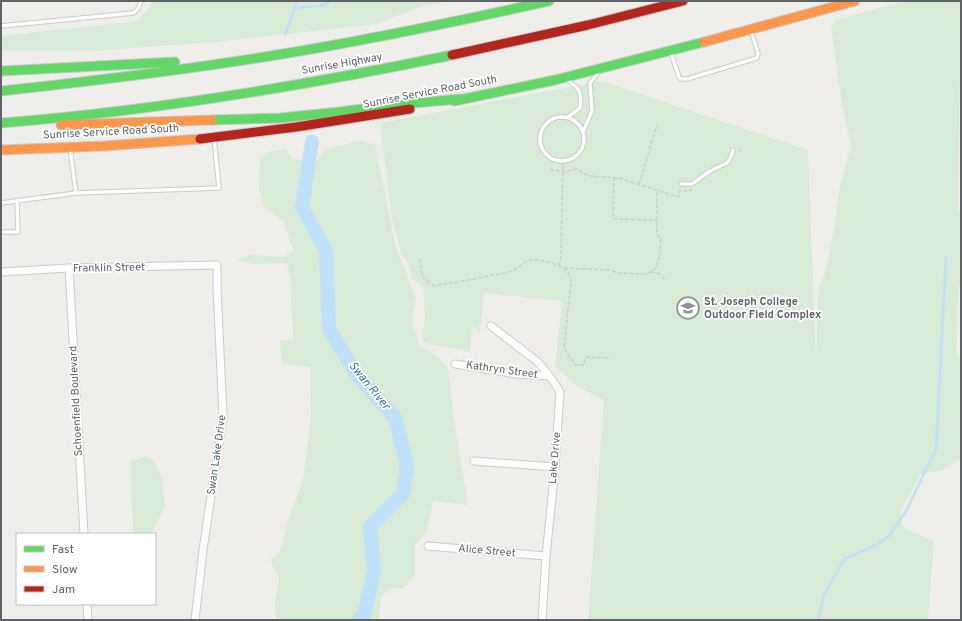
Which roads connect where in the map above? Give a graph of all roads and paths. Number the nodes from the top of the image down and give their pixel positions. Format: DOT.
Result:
graph roads {
  1 [pos="141,1"];
  2 [pos="548,1"];
  3 [pos="683,1"];
  4 [pos="854,1"];
  5 [pos="1,26"];
  6 [pos="751,30"];
  7 [pos="671,52"];
  8 [pos="242,60"];
  9 [pos="602,69"];
  10 [pos="1,71"];
  11 [pos="563,78"];
  12 [pos="1,91"];
  13 [pos="460,100"];
  14 [pos="568,117"];
  15 [pos="1,124"];
  16 [pos="657,125"];
  17 [pos="583,132"];
  18 [pos="214,137"];
  19 [pos="70,147"];
  20 [pos="740,148"];
  21 [pos="1,150"];
  22 [pos="733,150"];
  23 [pos="738,153"];
  24 [pos="563,161"];
  25 [pos="550,169"];
  26 [pos="563,172"];
  27 [pos="614,177"];
  28 [pos="639,184"];
  29 [pos="681,184"];
  30 [pos="695,189"];
  31 [pos="657,190"];
  32 [pos="76,193"];
  33 [pos="17,201"];
  34 [pos="1,203"];
  35 [pos="657,220"];
  36 [pos="1,232"];
  37 [pos="420,259"];
  38 [pos="217,265"];
  39 [pos="559,266"];
  40 [pos="69,268"];
  41 [pos="562,268"];
  42 [pos="1,272"];
  43 [pos="651,272"];
  44 [pos="666,281"];
  45 [pos="491,326"];
  46 [pos="611,358"];
  47 [pos="455,364"];
  48 [pos="549,376"];
  49 [pos="474,461"];
  50 [pos="555,467"];
  51 [pos="84,533"];
  52 [pos="428,546"];
  53 [pos="546,556"];
  54 [pos="87,605"];
  55 [pos="88,620"];
  56 [pos="196,620"];
  57 [pos="542,620"];
  1 -- 5 [label="lane"];
  2 -- 8 [label="main road, Sunrise Highway"];
  3 -- 15 [label="main road, Sunrise Highway"];
  4 -- 6 [label="main road, Sunrise Service Road South"];
  6 -- 7 [label="main road, Sunrise Service Road South"];
  6 -- 7 [label="lane"];
  7 -- 9 [label="main road, Sunrise Service Road South"];
  8 -- 10 [label="main road"];
  8 -- 12 [label="main road, Sunrise Highway"];
  9 -- 11 [label="main road, Sunrise Service Road South"];
  9 -- 17 [label="lane"];
  11 -- 13 [label="main road, Sunrise Service Road South"];
  11 -- 14 [label="lane"];
  13 -- 15 [label="main road"];
  13 -- 18 [label="main road, Sunrise Service Road South"];
  14 -- 17 [label="lane"];
  14 -- 24 [label="lane"];
  16 -- 28 [label="path"];
  17 -- 24 [label="lane"];
  18 -- 19 [label="main road, Sunrise Service Road South"];
  18 -- 32 [label="lane"];
  19 -- 21 [label="main road, Sunrise Service Road South"];
  19 -- 32 [label="lane"];
  20 -- 23 [label="path"];
  22 -- 29 [label="lane"];
  24 -- 26 [label="path"];
  25 -- 26 [label="path"];
  26 -- 27 [label="path"];
  26 -- 39 [label="path"];
  27 -- 28 [label="path"];
  27 -- 35 [label="path"];
  28 -- 31 [label="path"];
  30 -- 31 [label="path"];
  31 -- 35 [label="path"];
  32 -- 33 [label="lane"];
  33 -- 34 [label="lane"];
  33 -- 36 [label="lane"];
  35 -- 43 [label="path"];
  37 -- 39 [label="path"];
  38 -- 40 [label="street, Franklin Street"];
  38 -- 56 [label="street, Swan Lake Drive"];
  39 -- 41 [label="path"];
  40 -- 42 [label="street, Franklin Street"];
  40 -- 51 [label="street, Schoenfield Boulevard"];
  41 -- 43 [label="path"];
  41 -- 46 [label="path"];
  43 -- 44 [label="path"];
  45 -- 48 [label="street, Lake Drive"];
  47 -- 48 [label="street, Kathryn Street"];
  48 -- 50 [label="street, Lake Drive"];
  49 -- 50 [label="street"];
  50 -- 53 [label="street, Lake Drive"];
  52 -- 53 [label="street, Alice Street"];
  53 -- 57 [label="street, Lake Drive"];
  54 -- 55 [label="street"];
}
